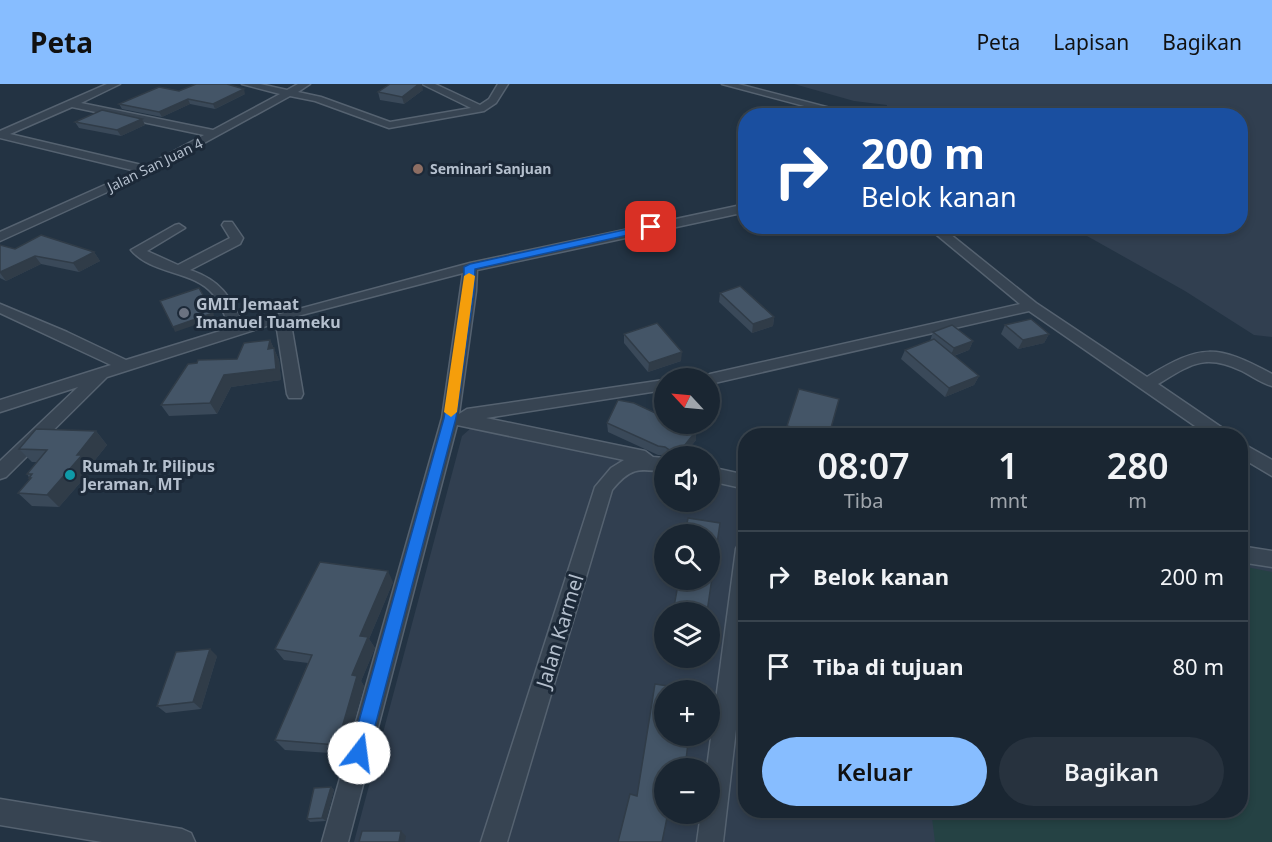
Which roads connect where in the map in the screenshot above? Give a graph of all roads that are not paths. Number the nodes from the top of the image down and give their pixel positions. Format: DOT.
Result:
graph roads {
  1 [pos="115,84"];
  2 [pos="247,84"];
  3 [pos="305,84"];
  4 [pos="427,84"];
  5 [pos="503,84"];
  6 [pos="727,84"];
  7 [pos="291,92"];
  8 [pos="69,104"];
  9 [pos="824,108"];
  10 [pos="481,109"];
  11 [pos="216,134"];
  12 [pos="0,135"];
  13 [pos="147,170"];
  14 [pos="738,210"];
  15 [pos="228,225"];
  16 [pos="178,228"];
  17 [pos="942,234"];
  18 [pos="0,237"];
  19 [pos="470,267"];
  20 [pos="179,270"];
  21 [pos="1030,306"];
  22 [pos="0,308"];
  23 [pos="282,316"];
  24 [pos="238,329"];
  25 [pos="123,365"];
  26 [pos="104,371"];
  27 [pos="720,377"];
  28 [pos="1272,381"];
  29 [pos="1144,385"];
  30 [pos="654,387"];
  31 [pos="295,394"];
  32 [pos="0,406"];
  33 [pos="450,418"];
  34 [pos="1210,428"];
  35 [pos="1248,453"];
  36 [pos="654,461"];
  37 [pos="654,463"];
  38 [pos="1272,469"];
  39 [pos="720,471"];
  40 [pos="0,472"];
  41 [pos="738,474"];
  42 [pos="720,476"];
  43 [pos="738,480"];
  44 [pos="1248,555"];
  45 [pos="1272,559"];
  46 [pos="738,614"];
  47 [pos="0,812"];
  48 [pos="182,842"];
  49 [pos="335,842"];
  50 [pos="494,842"];
  51 [pos="710,842"];
  1 -- 8 [label="street"];
  2 -- 7 [label="street"];
  3 -- 7 [label="street, Jalan San Juan 4"];
  4 -- 10 [label="street"];
  5 -- 10 [label="street"];
  6 -- 9 [label="street"];
  7 -- 10 [label="street"];
  7 -- 11 [label="street, Jalan San Juan 4"];
  8 -- 11 [label="street"];
  8 -- 12 [label="street"];
  11 -- 13 [label="street, Jalan San Juan 4"];
  12 -- 13 [label="street"];
  13 -- 18 [label="street, Jalan San Juan 4"];
  14 -- 19 [label="street"];
  15 -- 20 [label="street"];
  16 -- 20 [label="street"];
  17 -- 21 [label="street"];
  19 -- 23 [label="street"];
  19 -- 33 [label="street"];
  20 -- 24 [label="street"];
  21 -- 27 [label="street"];
  21 -- 29 [label="street"];
  22 -- 25 [label="street"];
  23 -- 24 [label="street"];
  23 -- 31 [label="street"];
  24 -- 25 [label="street"];
  25 -- 26 [label="street"];
  26 -- 32 [label="street"];
  26 -- 40 [label="street"];
  28 -- 29 [label="street"];
  29 -- 34 [label="street"];
  30 -- 33 [label="street"];
  33 -- 36 [label="street"];
  33 -- 49 [label="street"];
  35 -- 38 [label="street"];
  37 -- 50 [label="street, Jalan Karmel"];
  39 -- 41 [label="street"];
  42 -- 43 [label="street"];
  44 -- 45 [label="street"];
  46 -- 51 [label="street"];
  47 -- 48 [label="street"];
}
